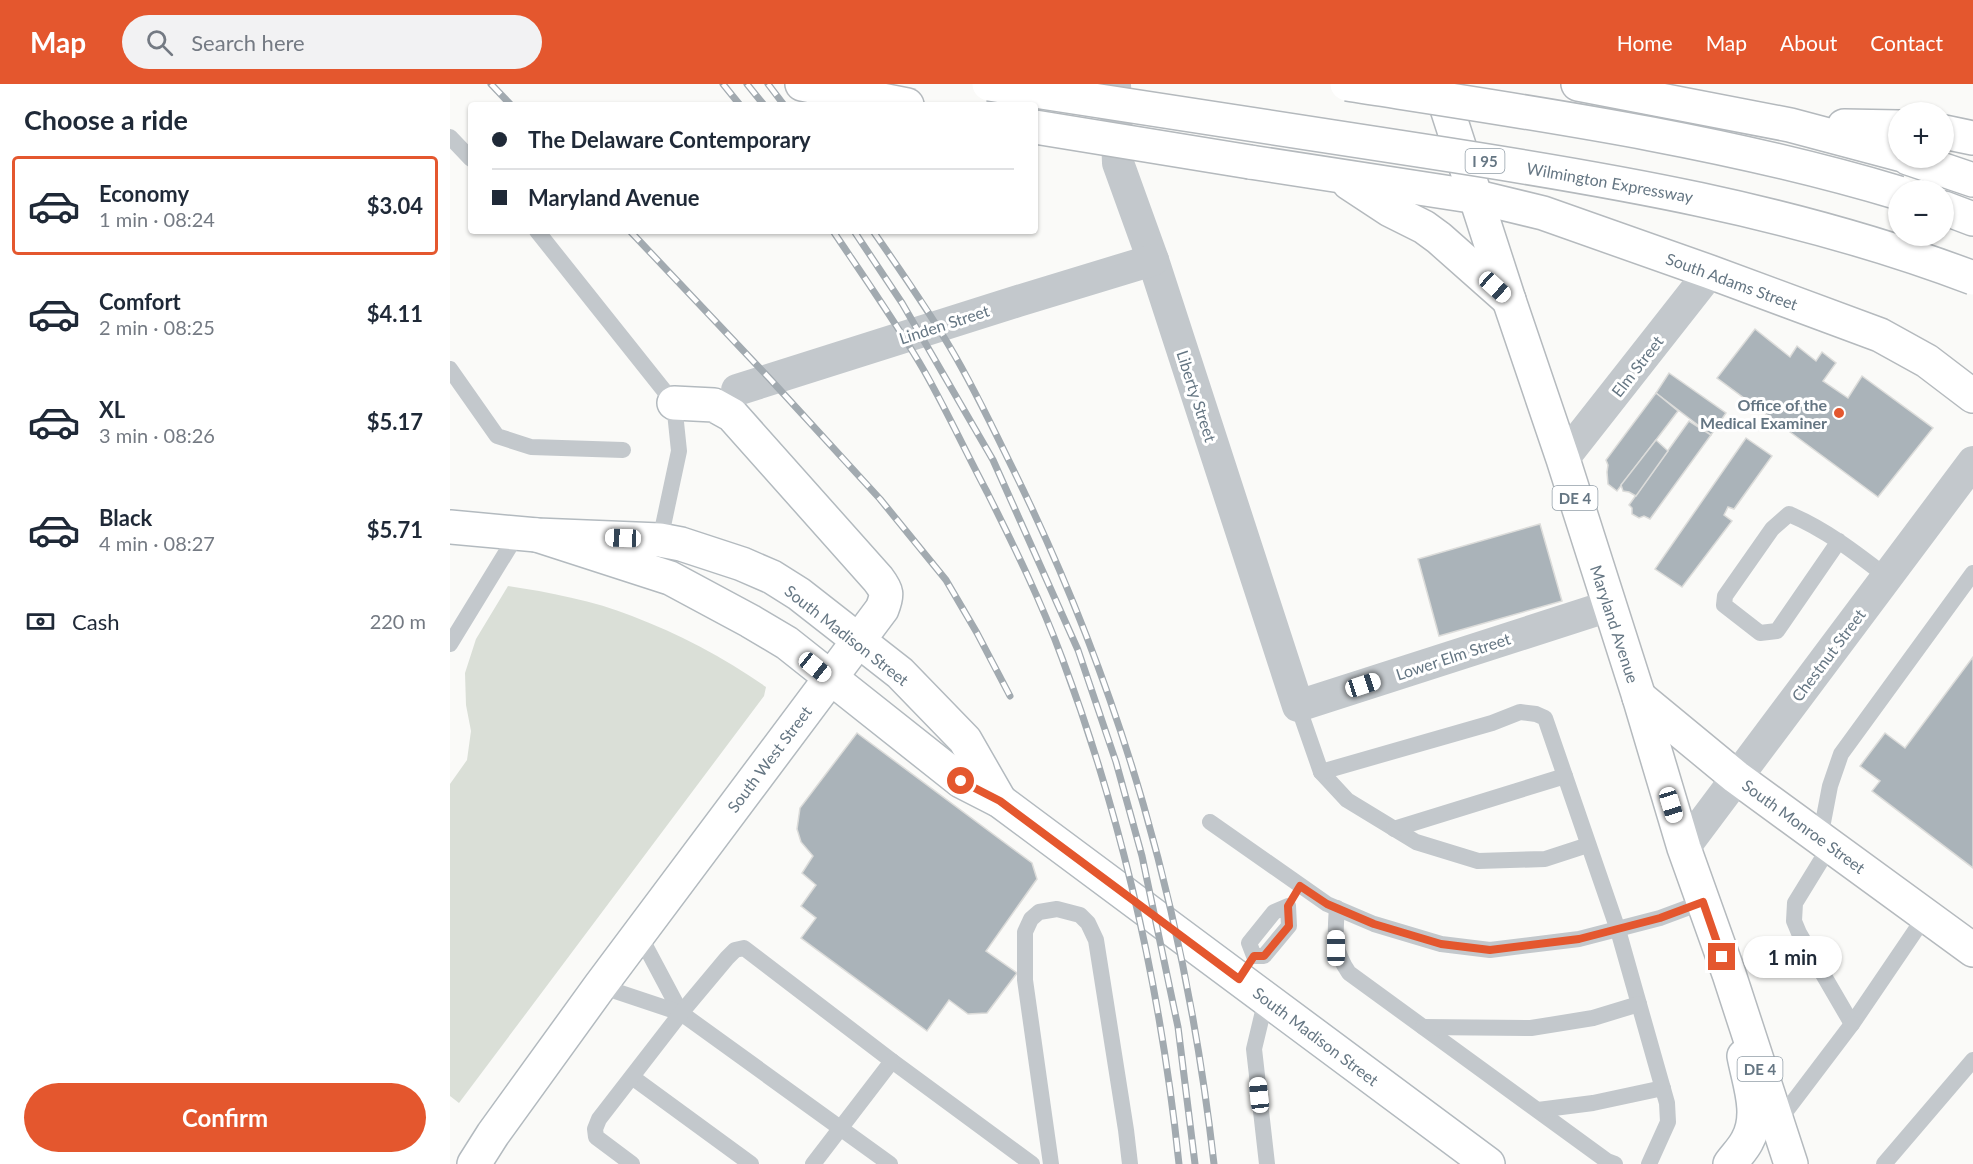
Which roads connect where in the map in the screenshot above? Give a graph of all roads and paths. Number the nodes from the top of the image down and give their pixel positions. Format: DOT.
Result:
graph roads {
  1 [pos="802,84"];
  2 [pos="989,84"];
  3 [pos="1115,84"];
  4 [pos="1347,84"];
  5 [pos="1439,84"];
  6 [pos="1578,84"];
  7 [pos="893,102"];
  8 [pos="1790,125"];
  9 [pos="1038,127"];
  10 [pos="1888,127"];
  11 [pos="1954,134"];
  12 [pos="450,137"];
  13 [pos="1973,138"];
  14 [pos="1888,151"];
  15 [pos="468,156"];
  16 [pos="1938,168"];
  17 [pos="1973,180"];
  18 [pos="1888,190"];
  19 [pos="1393,197"];
  20 [pos="1477,197"];
  21 [pos="1954,212"];
  22 [pos="1973,219"];
  23 [pos="539,234"];
  24 [pos="1153,260"];
  25 [pos="1710,272"];
  26 [pos="1973,278"];
  27 [pos="1509,300"];
  28 [pos="450,369"];
  29 [pos="737,390"];
  30 [pos="1973,396"];
  31 [pos="674,403"];
  32 [pos="623,450"];
  33 [pos="1563,459"];
  34 [pos="1973,462"];
  35 [pos="450,527"];
  36 [pos="527,534"];
  37 [pos="660,540"];
  38 [pos="1839,542"];
  39 [pos="1973,573"];
  40 [pos="1887,577"];
  41 [pos="1609,606"];
  42 [pos="858,641"];
  43 [pos="450,644"];
  44 [pos="830,678"];
  45 [pos="1639,697"];
  46 [pos="1298,706"];
  47 [pos="1321,772"];
  48 [pos="1565,777"];
  49 [pos="1736,777"];
  50 [pos="1000,801"];
  51 [pos="1210,822"];
  52 [pos="1394,829"];
  53 [pos="1825,842"];
  54 [pos="1588,845"];
  55 [pos="1684,848"];
  56 [pos="1300,886"];
  57 [pos="1703,902"];
  58 [pos="1337,908"];
  59 [pos="1926,915"];
  60 [pos="1618,930"];
  61 [pos="639,934"];
  62 [pos="1973,950"];
  63 [pos="1246,967"];
  64 [pos="1729,974"];
  65 [pos="600,986"];
  66 [pos="1266,999"];
  67 [pos="1639,1004"];
  68 [pos="681,1013"];
  69 [pos="1852,1024"];
  70 [pos="1423,1027"];
  71 [pos="1973,1060"];
  72 [pos="892,1061"];
  73 [pos="632,1077"];
  74 [pos="1663,1088"];
  75 [pos="1538,1110"];
  76 [pos="1777,1123"];
  77 [pos="841,1127"];
  78 [pos="450,1150"];
  79 [pos="469,1164"];
  80 [pos="474,1164"];
  81 [pos="632,1164"];
  82 [pos="750,1164"];
  83 [pos="813,1164"];
  84 [pos="890,1164"];
  85 [pos="1032,1164"];
  86 [pos="1051,1164"];
  87 [pos="1130,1164"];
  88 [pos="1267,1164"];
  89 [pos="1488,1164"];
  90 [pos="1615,1164"];
  91 [pos="1649,1164"];
  92 [pos="1730,1164"];
  93 [pos="1791,1164"];
  94 [pos="1884,1164"];
  1 -- 7 [label="main road"];
  2 -- 26 [label="main road, Wilmington Expressway / I 95, bridge"];
  3 -- 24 [label="street, Liberty Street"];
  4 -- 18 [label="main road, bridge"];
  5 -- 20 [label="main road, Maryland Avenue / DE 4"];
  6 -- 8 [label="main road"];
  8 -- 10 [label="main road"];
  8 -- 14 [label="main road"];
  9 -- 19 [label="main road, bridge"];
  11 -- 13 [label="main road"];
  12 -- 15 [label="lane"];
  16 -- 17 [label="main road"];
  19 -- 20 [label="main road, South Adams Street"];
  19 -- 27 [label="main road"];
  20 -- 25 [label="main road, South Adams Street"];
  20 -- 27 [label="main road, Maryland Avenue / DE 4"];
  21 -- 22 [label="main road"];
  23 -- 31 [label="lane"];
  24 -- 29 [label="street, Linden Street"];
  24 -- 46 [label="street, Liberty Street"];
  25 -- 30 [label="main road, South Adams Street"];
  25 -- 33 [label="street, Elm Street"];
  27 -- 33 [label="main road, Maryland Avenue / DE 4"];
  28 -- 32 [label="lane"];
  31 -- 37 [label="lane"];
  31 -- 42 [label="main road, South West Street"];
  33 -- 41 [label="main road, Maryland Avenue / DE 4"];
  34 -- 40 [label="street, Chestnut Street"];
  35 -- 36 [label="main road, South Madison Street"];
  36 -- 37 [label="main road, South Madison Street"];
  36 -- 43 [label="lane"];
  36 -- 44 [label="main road, South Madison Street"];
  37 -- 42 [label="main road, South Madison Street"];
  38 -- 38 [label="lane"];
  38 -- 40 [label="lane"];
  39 -- 53 [label="lane"];
  40 -- 49 [label="street, Chestnut Street"];
  41 -- 45 [label="main road, Maryland Avenue / DE 4"];
  41 -- 46 [label="street, Lower Elm Street"];
  42 -- 44 [label="main road, South West Street"];
  42 -- 50 [label="main road, South Madison Street"];
  44 -- 50 [label="main road, South Madison Street"];
  44 -- 61 [label="main road, South West Street"];
  45 -- 49 [label="main road, South Monroe Street"];
  45 -- 55 [label="main road, Maryland Avenue / DE 4"];
  46 -- 47 [label="lane"];
  47 -- 48 [label="lane"];
  47 -- 52 [label="lane"];
  48 -- 52 [label="lane"];
  48 -- 54 [label="lane"];
  49 -- 53 [label="main road, South Monroe Street"];
  49 -- 55 [label="street, Chestnut Street"];
  50 -- 63 [label="main road, South Madison Street"];
  51 -- 56 [label="lane"];
  52 -- 54 [label="lane"];
  53 -- 59 [label="main road, South Monroe Street"];
  53 -- 69 [label="lane"];
  54 -- 60 [label="lane"];
  55 -- 57 [label="main road, Maryland Avenue / DE 4"];
  56 -- 58 [label="lane"];
  56 -- 63 [label="lane"];
  57 -- 60 [label="lane"];
  57 -- 64 [label="main road, Maryland Avenue / DE 4"];
  58 -- 60 [label="lane"];
  58 -- 70 [label="lane"];
  59 -- 62 [label="main road, South Monroe Street"];
  59 -- 69 [label="lane"];
  60 -- 67 [label="lane"];
  61 -- 65 [label="main road, South West Street"];
  61 -- 68 [label="lane"];
  63 -- 66 [label="main road, South Madison Street"];
  64 -- 76 [label="main road, Maryland Avenue / DE 4"];
  64 -- 92 [label="main road"];
  65 -- 68 [label="lane"];
  65 -- 80 [label="main road, South West Street"];
  66 -- 88 [label="lane"];
  66 -- 89 [label="main road, South Madison Street"];
  67 -- 70 [label="lane"];
  67 -- 74 [label="lane"];
  68 -- 72 [label="lane"];
  68 -- 73 [label="lane"];
  68 -- 77 [label="lane"];
  69 -- 76 [label="lane"];
  70 -- 75 [label="lane"];
  71 -- 94 [label="lane"];
  72 -- 77 [label="lane"];
  72 -- 85 [label="lane"];
  73 -- 81 [label="lane"];
  73 -- 82 [label="lane"];
  74 -- 75 [label="lane"];
  74 -- 91 [label="lane"];
  75 -- 90 [label="lane"];
  76 -- 93 [label="main road, Maryland Avenue / DE 4"];
  77 -- 83 [label="lane"];
  77 -- 84 [label="lane"];
  78 -- 79 [label="main road"];
  86 -- 87 [label="lane"];
}
